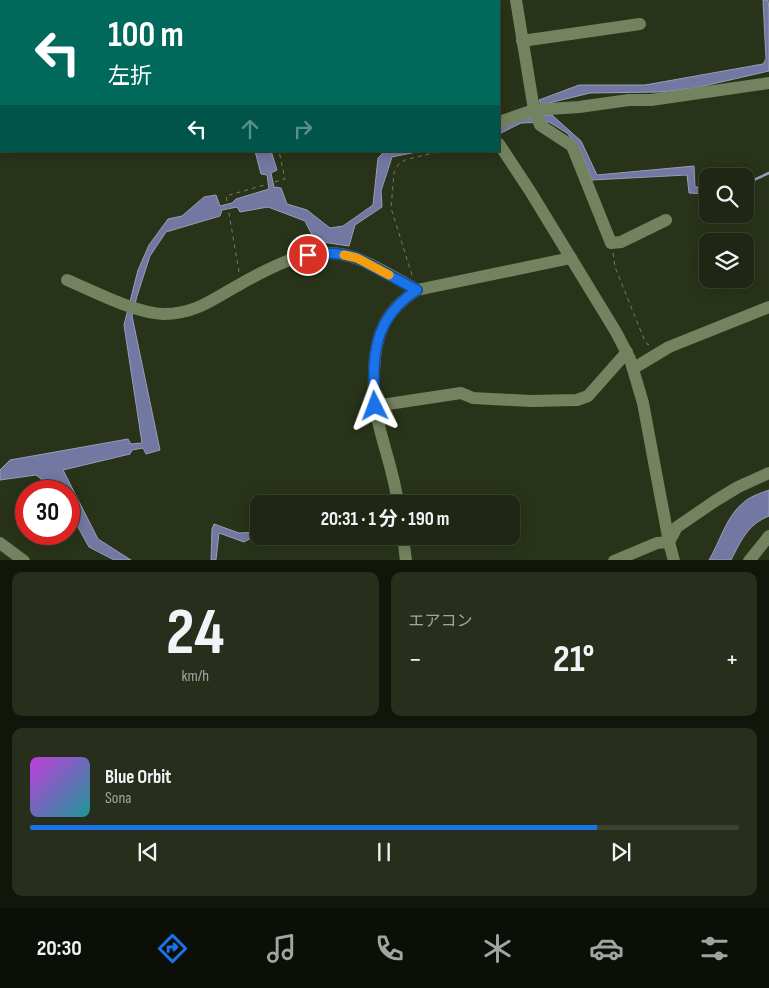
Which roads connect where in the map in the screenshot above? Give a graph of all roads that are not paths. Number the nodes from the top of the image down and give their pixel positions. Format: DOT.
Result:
graph roads {
  1 [pos="516,0"];
  2 [pos="640,24"];
  3 [pos="522,41"];
  4 [pos="769,83"];
  5 [pos="534,110"];
  6 [pos="500,122"];
  7 [pos="500,146"];
  8 [pos="666,220"];
  9 [pos="571,258"];
  10 [pos="67,280"];
  11 [pos="417,290"];
  12 [pos="769,307"];
  13 [pos="627,352"];
  14 [pos="634,368"];
  15 [pos="375,406"];
  16 [pos="769,473"];
  17 [pos="397,495"];
  18 [pos="769,536"];
  19 [pos="0,543"];
  20 [pos="404,545"];
  21 [pos="672,552"];
  22 [pos="24,560"];
  23 [pos="406,560"];
  24 [pos="614,560"];
  25 [pos="749,560"];
  1 -- 3 [label="street"];
  2 -- 3 [label="street"];
  3 -- 5 [label="street"];
  4 -- 5 [label="street"];
  5 -- 6 [label="street"];
  5 -- 8 [label="street"];
  7 -- 9 [label="street"];
  9 -- 11 [label="street"];
  9 -- 13 [label="street"];
  10 -- 11 [label="street"];
  11 -- 15 [label="street"];
  12 -- 14 [label="street"];
  13 -- 14 [label="street"];
  13 -- 15 [label="street"];
  14 -- 21 [label="street"];
  15 -- 17 [label="street"];
  16 -- 21 [label="street"];
  18 -- 25 [label="street"];
  19 -- 22 [label="street"];
  20 -- 23 [label="street"];
  21 -- 24 [label="street"];
}
